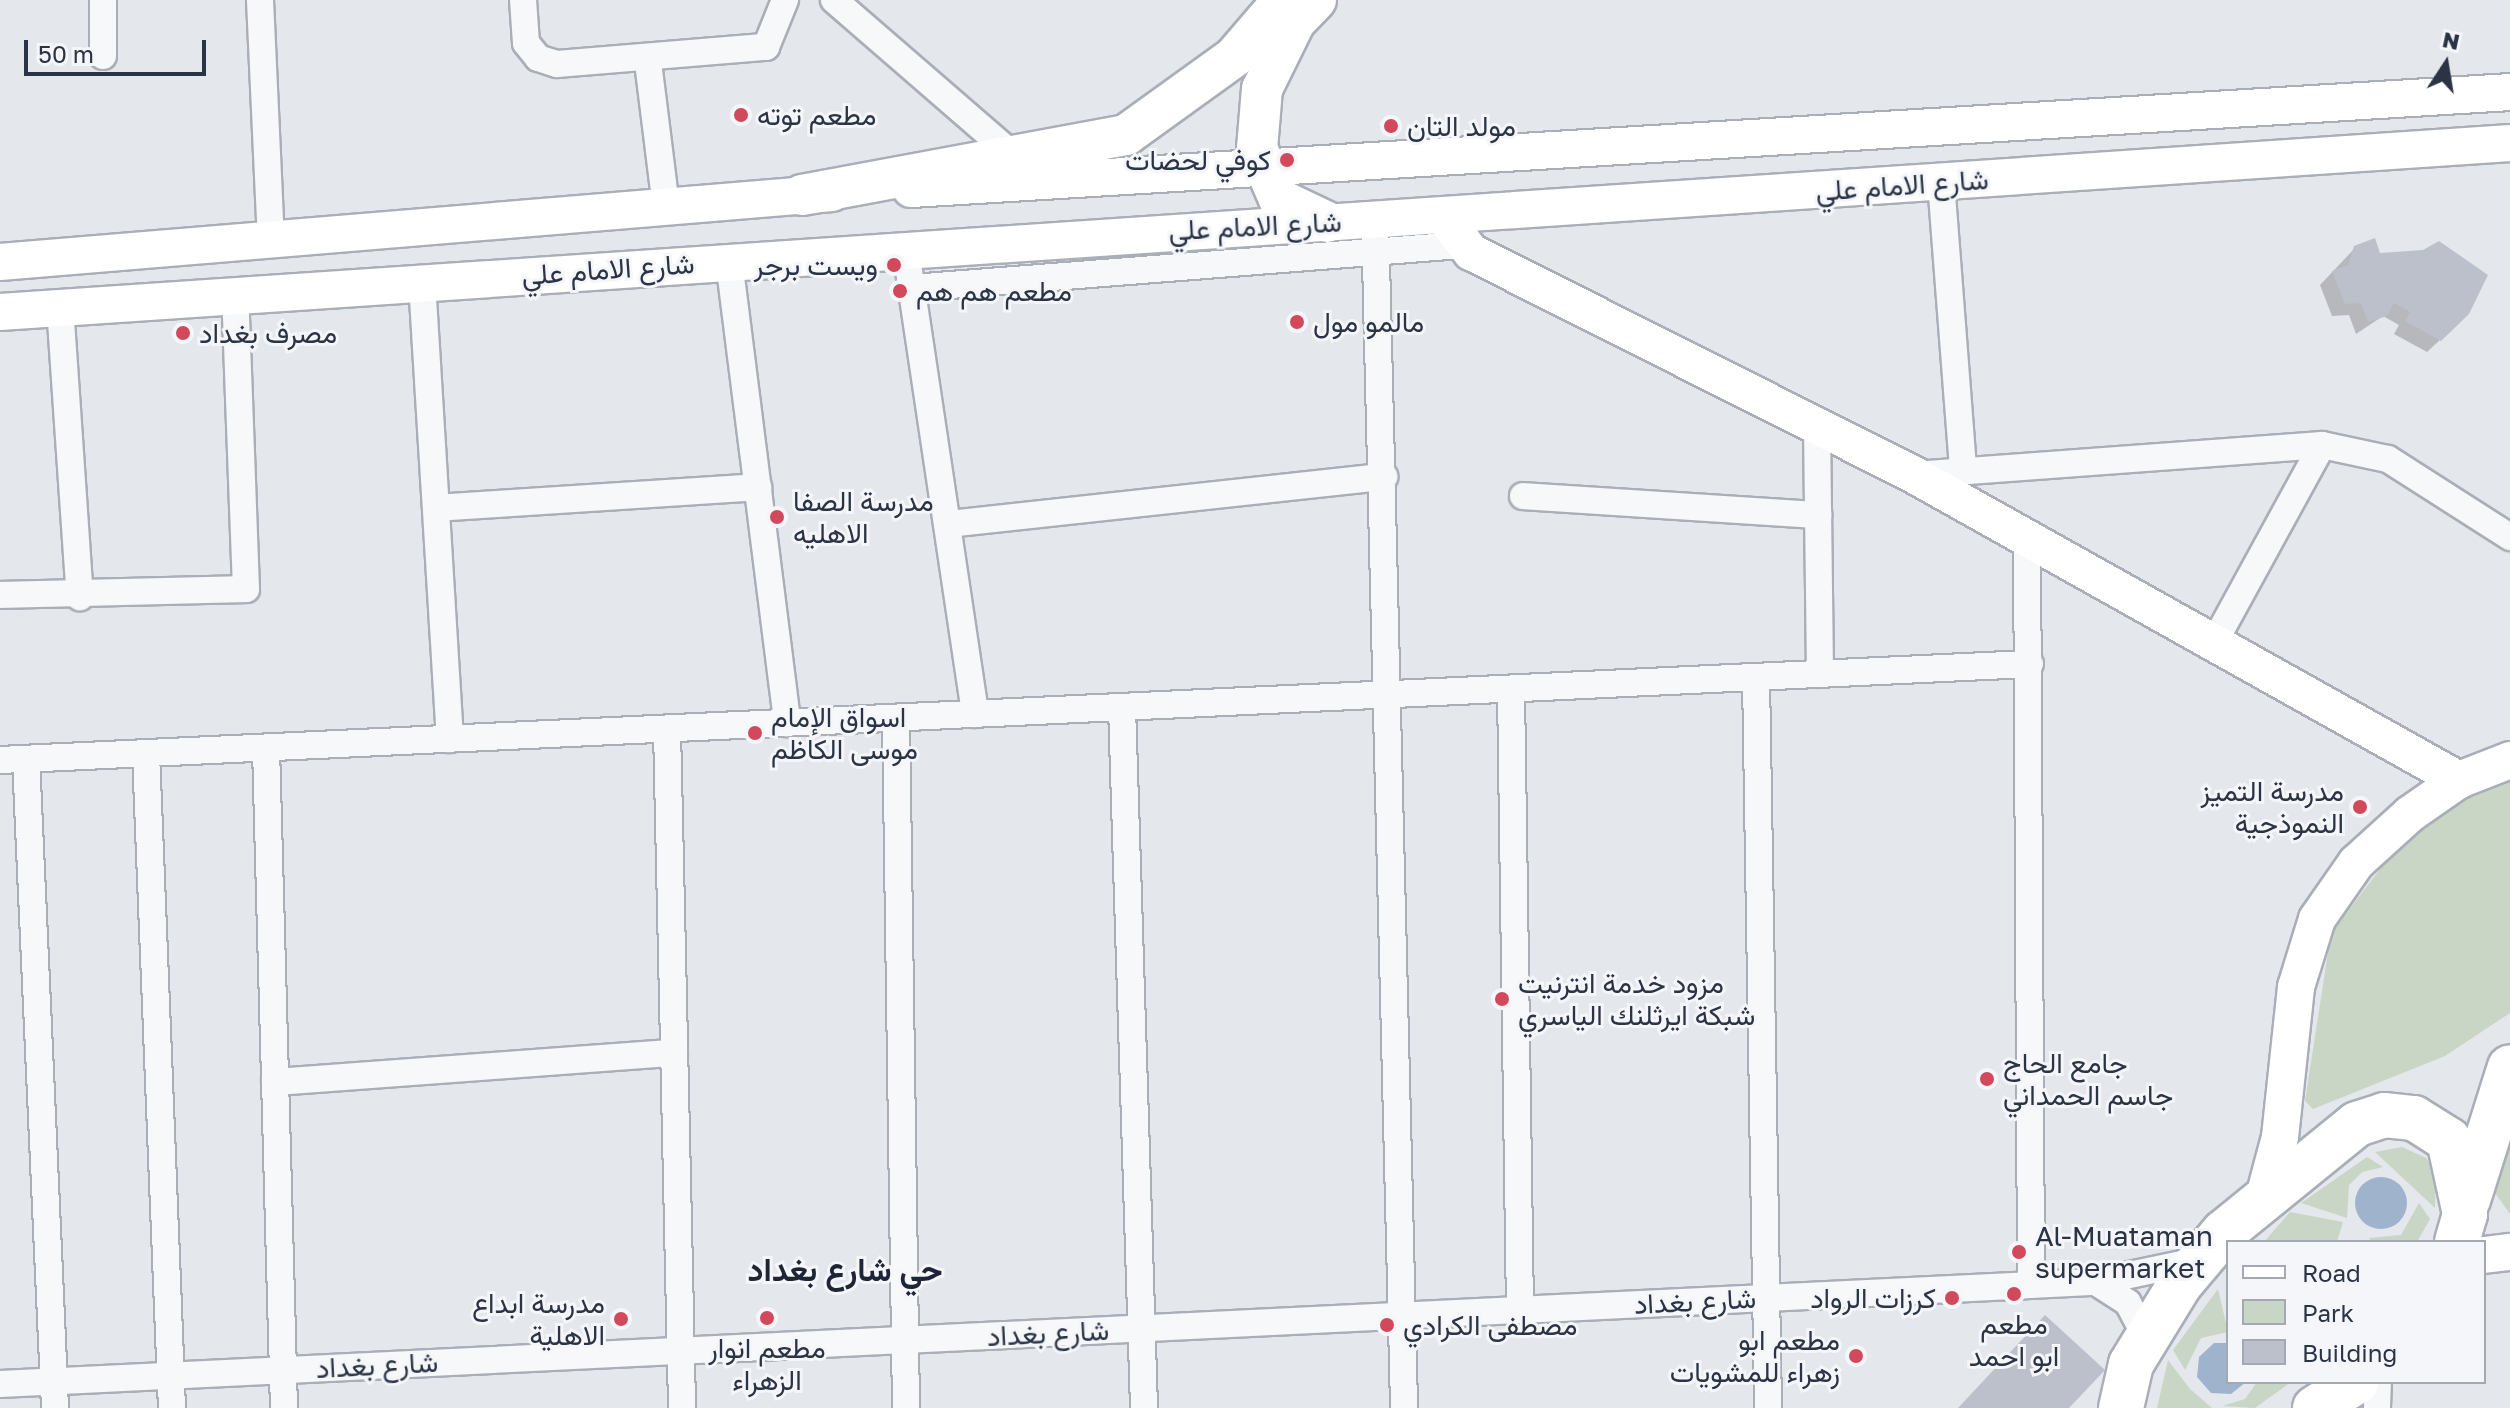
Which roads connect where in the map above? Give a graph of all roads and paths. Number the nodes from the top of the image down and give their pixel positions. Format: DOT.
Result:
graph roads {
  1 [pos="103,0"];
  2 [pos="260,0"];
  3 [pos="523,0"];
  4 [pos="785,0"];
  5 [pos="834,0"];
  6 [pos="1283,0"];
  7 [pos="1316,0"];
  8 [pos="103,56"];
  9 [pos="648,62"];
  10 [pos="2510,92"];
  11 [pos="2510,143"];
  12 [pos="1012,154"];
  13 [pos="1261,171"];
  14 [pos="1110,178"];
  15 [pos="1941,182"];
  16 [pos="802,195"];
  17 [pos="666,207"];
  18 [pos="1327,222"];
  19 [pos="1452,230"];
  20 [pos="1110,235"];
  21 [pos="1375,235"];
  22 [pos="271,240"];
  23 [pos="906,249"];
  24 [pos="729,261"];
  25 [pos="0,262"];
  26 [pos="422,282"];
  27 [pos="912,288"];
  28 [pos="235,294"];
  29 [pos="60,306"];
  30 [pos="0,312"];
  31 [pos="1817,427"];
  32 [pos="2322,445"];
  33 [pos="1963,470"];
  34 [pos="1914,475"];
  35 [pos="1384,477"];
  36 [pos="758,487"];
  37 [pos="1523,496"];
  38 [pos="436,508"];
  39 [pos="1818,515"];
  40 [pos="949,524"];
  41 [pos="2027,536"];
  42 [pos="2510,537"];
  43 [pos="0,595"];
  44 [pos="80,597"];
  45 [pos="2216,639"];
  46 [pos="2030,664"];
  47 [pos="1820,674"];
  48 [pos="1756,677"];
  49 [pos="1511,689"];
  50 [pos="1385,695"];
  51 [pos="1122,707"];
  52 [pos="975,714"];
  53 [pos="896,718"];
  54 [pos="787,723"];
  55 [pos="667,729"];
  56 [pos="450,739"];
  57 [pos="266,748"];
  58 [pos="146,753"];
  59 [pos="13,760"];
  60 [pos="2510,760"];
  61 [pos="2459,780"];
  62 [pos="674,1053"];
  63 [pos="2510,1067"];
  64 [pos="275,1082"];
  65 [pos="2264,1197"];
  66 [pos="2461,1228"];
  67 [pos="2510,1252"];
  68 [pos="2486,1255"];
  69 [pos="2201,1260"];
  70 [pos="2096,1282"];
  71 [pos="2031,1285"];
  72 [pos="1768,1298"];
  73 [pos="1520,1310"];
  74 [pos="1404,1315"];
  75 [pos="1143,1328"];
  76 [pos="903,1340"];
  77 [pos="2138,1350"];
  78 [pos="680,1351"];
  79 [pos="282,1370"];
  80 [pos="171,1375"];
  81 [pos="53,1381"];
  82 [pos="0,1384"];
  83 [pos="2353,1384"];
  84 [pos="2378,1384"];
  85 [pos="55,1408"];
  86 [pos="172,1408"];
  87 [pos="284,1408"];
  88 [pos="682,1408"];
  89 [pos="906,1408"];
  90 [pos="1144,1408"];
  91 [pos="1404,1408"];
  92 [pos="1768,1408"];
  93 [pos="2100,1408"];
  94 [pos="2121,1408"];
  95 [pos="2315,1408"];
  96 [pos="2377,1408"];
  1 -- 8 [label="street"];
  2 -- 22 [label="street"];
  3 -- 9 [label="street"];
  4 -- 9 [label="street"];
  5 -- 12 [label="street"];
  6 -- 12 [label="main road, شارع الامام علي"];
  7 -- 13 [label="main road"];
  9 -- 17 [label="street"];
  10 -- 13 [label="main road, شارع الامام علي"];
  11 -- 15 [label="main road, شارع الامام علي"];
  12 -- 16 [label="main road, شارع الامام علي"];
  13 -- 14 [label="main road, شارع الامام علي"];
  13 -- 18 [label="main road"];
  14 -- 16 [label="main road, شارع الامام علي"];
  14 -- 20 [label="main road"];
  15 -- 19 [label="main road, شارع الامام علي"];
  15 -- 33 [label="street"];
  16 -- 17 [label="main road, شارع الامام علي"];
  17 -- 22 [label="main road, شارع الامام علي"];
  18 -- 20 [label="main road, شارع الامام علي"];
  18 -- 21 [label="main road, شارع الامام علي"];
  19 -- 21 [label="main road, شارع الامام علي"];
  19 -- 31 [label="main road"];
  20 -- 23 [label="main road, شارع الامام علي"];
  21 -- 27 [label="street"];
  21 -- 35 [label="street"];
  22 -- 25 [label="main road, شارع الامام علي"];
  23 -- 24 [label="main road, شارع الامام علي"];
  23 -- 27 [label="street"];
  24 -- 26 [label="main road, شارع الامام علي"];
  24 -- 36 [label="street"];
  26 -- 28 [label="main road, شارع الامام علي"];
  26 -- 38 [label="street"];
  27 -- 40 [label="street"];
  28 -- 29 [label="main road, شارع الامام علي"];
  28 -- 44 [label="street"];
  29 -- 30 [label="main road, شارع الامام علي"];
  29 -- 44 [label="street"];
  31 -- 34 [label="main road"];
  31 -- 39 [label="street"];
  32 -- 33 [label="street"];
  32 -- 42 [label="street"];
  32 -- 45 [label="street"];
  33 -- 34 [label="street"];
  34 -- 41 [label="main road"];
  35 -- 40 [label="street"];
  35 -- 50 [label="street"];
  36 -- 38 [label="street"];
  36 -- 54 [label="street"];
  37 -- 39 [label="street"];
  38 -- 56 [label="street"];
  39 -- 47 [label="street"];
  40 -- 52 [label="street"];
  41 -- 45 [label="main road"];
  41 -- 46 [label="street"];
  43 -- 44 [label="street"];
  45 -- 61 [label="main road"];
  46 -- 47 [label="street"];
  46 -- 71 [label="street"];
  47 -- 48 [label="street"];
  48 -- 49 [label="street"];
  48 -- 72 [label="street"];
  49 -- 50 [label="street"];
  49 -- 73 [label="street"];
  50 -- 51 [label="street"];
  50 -- 74 [label="street"];
  51 -- 52 [label="street"];
  51 -- 75 [label="street"];
  52 -- 53 [label="street"];
  53 -- 54 [label="street"];
  53 -- 76 [label="street"];
  54 -- 55 [label="street"];
  55 -- 56 [label="street"];
  55 -- 62 [label="street"];
  56 -- 57 [label="street"];
  57 -- 58 [label="street"];
  57 -- 64 [label="street"];
  58 -- 59 [label="street"];
  58 -- 80 [label="street"];
  59 -- 81 [label="street"];
  60 -- 61 [label="main road"];
  61 -- 65 [label="main road"];
  62 -- 64 [label="street"];
  62 -- 78 [label="street"];
  63 -- 66 [label="highway"];
  64 -- 79 [label="street"];
  65 -- 66 [label="highway"];
  65 -- 69 [label="highway"];
  67 -- 68 [label="main road"];
  69 -- 70 [label="street, شارع بغداد"];
  69 -- 77 [label="highway"];
  70 -- 71 [label="street, شارع بغداد"];
  70 -- 77 [label="street"];
  71 -- 72 [label="street, شارع بغداد"];
  72 -- 73 [label="street, شارع بغداد"];
  72 -- 92 [label="street"];
  73 -- 74 [label="street, شارع بغداد"];
  74 -- 75 [label="street, شارع بغداد"];
  74 -- 91 [label="street"];
  75 -- 76 [label="street, شارع بغداد"];
  75 -- 90 [label="street"];
  76 -- 78 [label="street, شارع بغداد"];
  76 -- 89 [label="street"];
  77 -- 93 [label="highway"];
  77 -- 94 [label="highway"];
  78 -- 79 [label="street, شارع بغداد"];
  78 -- 88 [label="street"];
  79 -- 80 [label="street, شارع بغداد"];
  79 -- 87 [label="street"];
  80 -- 81 [label="street, شارع بغداد"];
  80 -- 86 [label="street"];
  81 -- 82 [label="street, شارع بغداد"];
  81 -- 85 [label="street"];
  83 -- 95 [label="highway"];
  84 -- 96 [label="street"];
}
